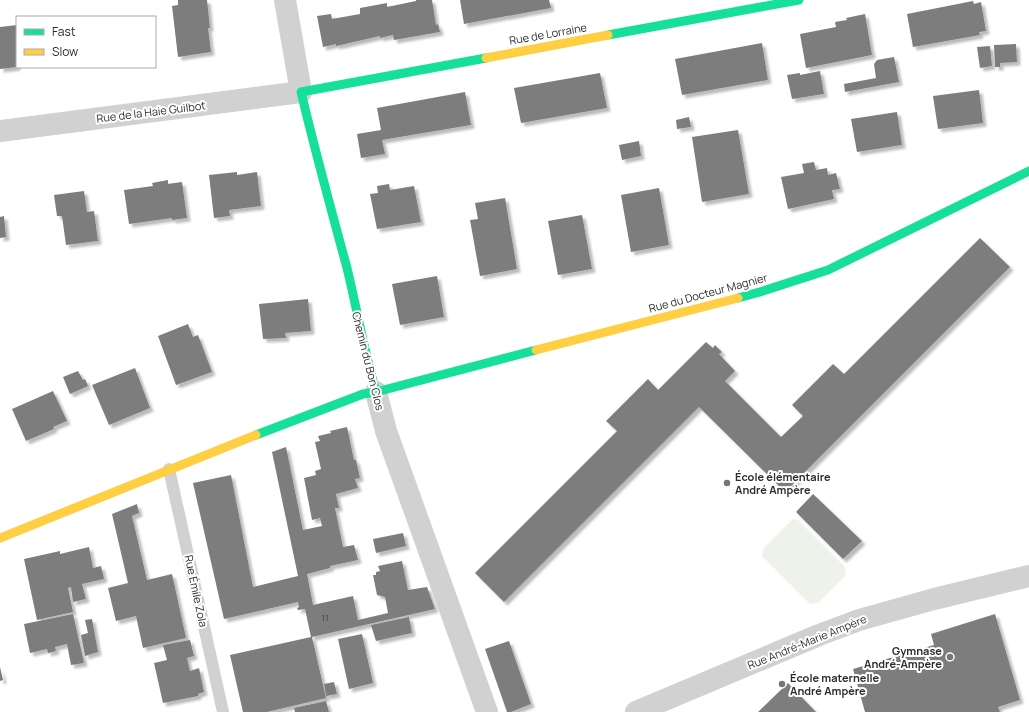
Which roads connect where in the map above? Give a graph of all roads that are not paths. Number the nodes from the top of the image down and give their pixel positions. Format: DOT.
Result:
graph roads {
  1 [pos="285,0"];
  2 [pos="799,0"];
  3 [pos="301,92"];
  4 [pos="0,131"];
  5 [pos="1029,171"];
  6 [pos="376,392"];
  7 [pos="169,469"];
  8 [pos="0,538"];
  9 [pos="1029,576"];
  10 [pos="222,712"];
  11 [pos="486,712"];
  12 [pos="636,712"];
  1 -- 3 [label="street, Chemin du Bon Clos"];
  2 -- 3 [label="street, Rue de Lorraine"];
  3 -- 4 [label="street, Rue de la Haie Guilbot"];
  3 -- 6 [label="street, Chemin du Bon Clos"];
  5 -- 6 [label="street, Rue du Docteur Magnier"];
  6 -- 7 [label="street"];
  6 -- 11 [label="street, Chemin du Bon Clos"];
  7 -- 8 [label="street"];
  7 -- 10 [label="lane, Rue Émile Zola"];
  9 -- 12 [label="street, Rue André-Marie Ampère"];
}
